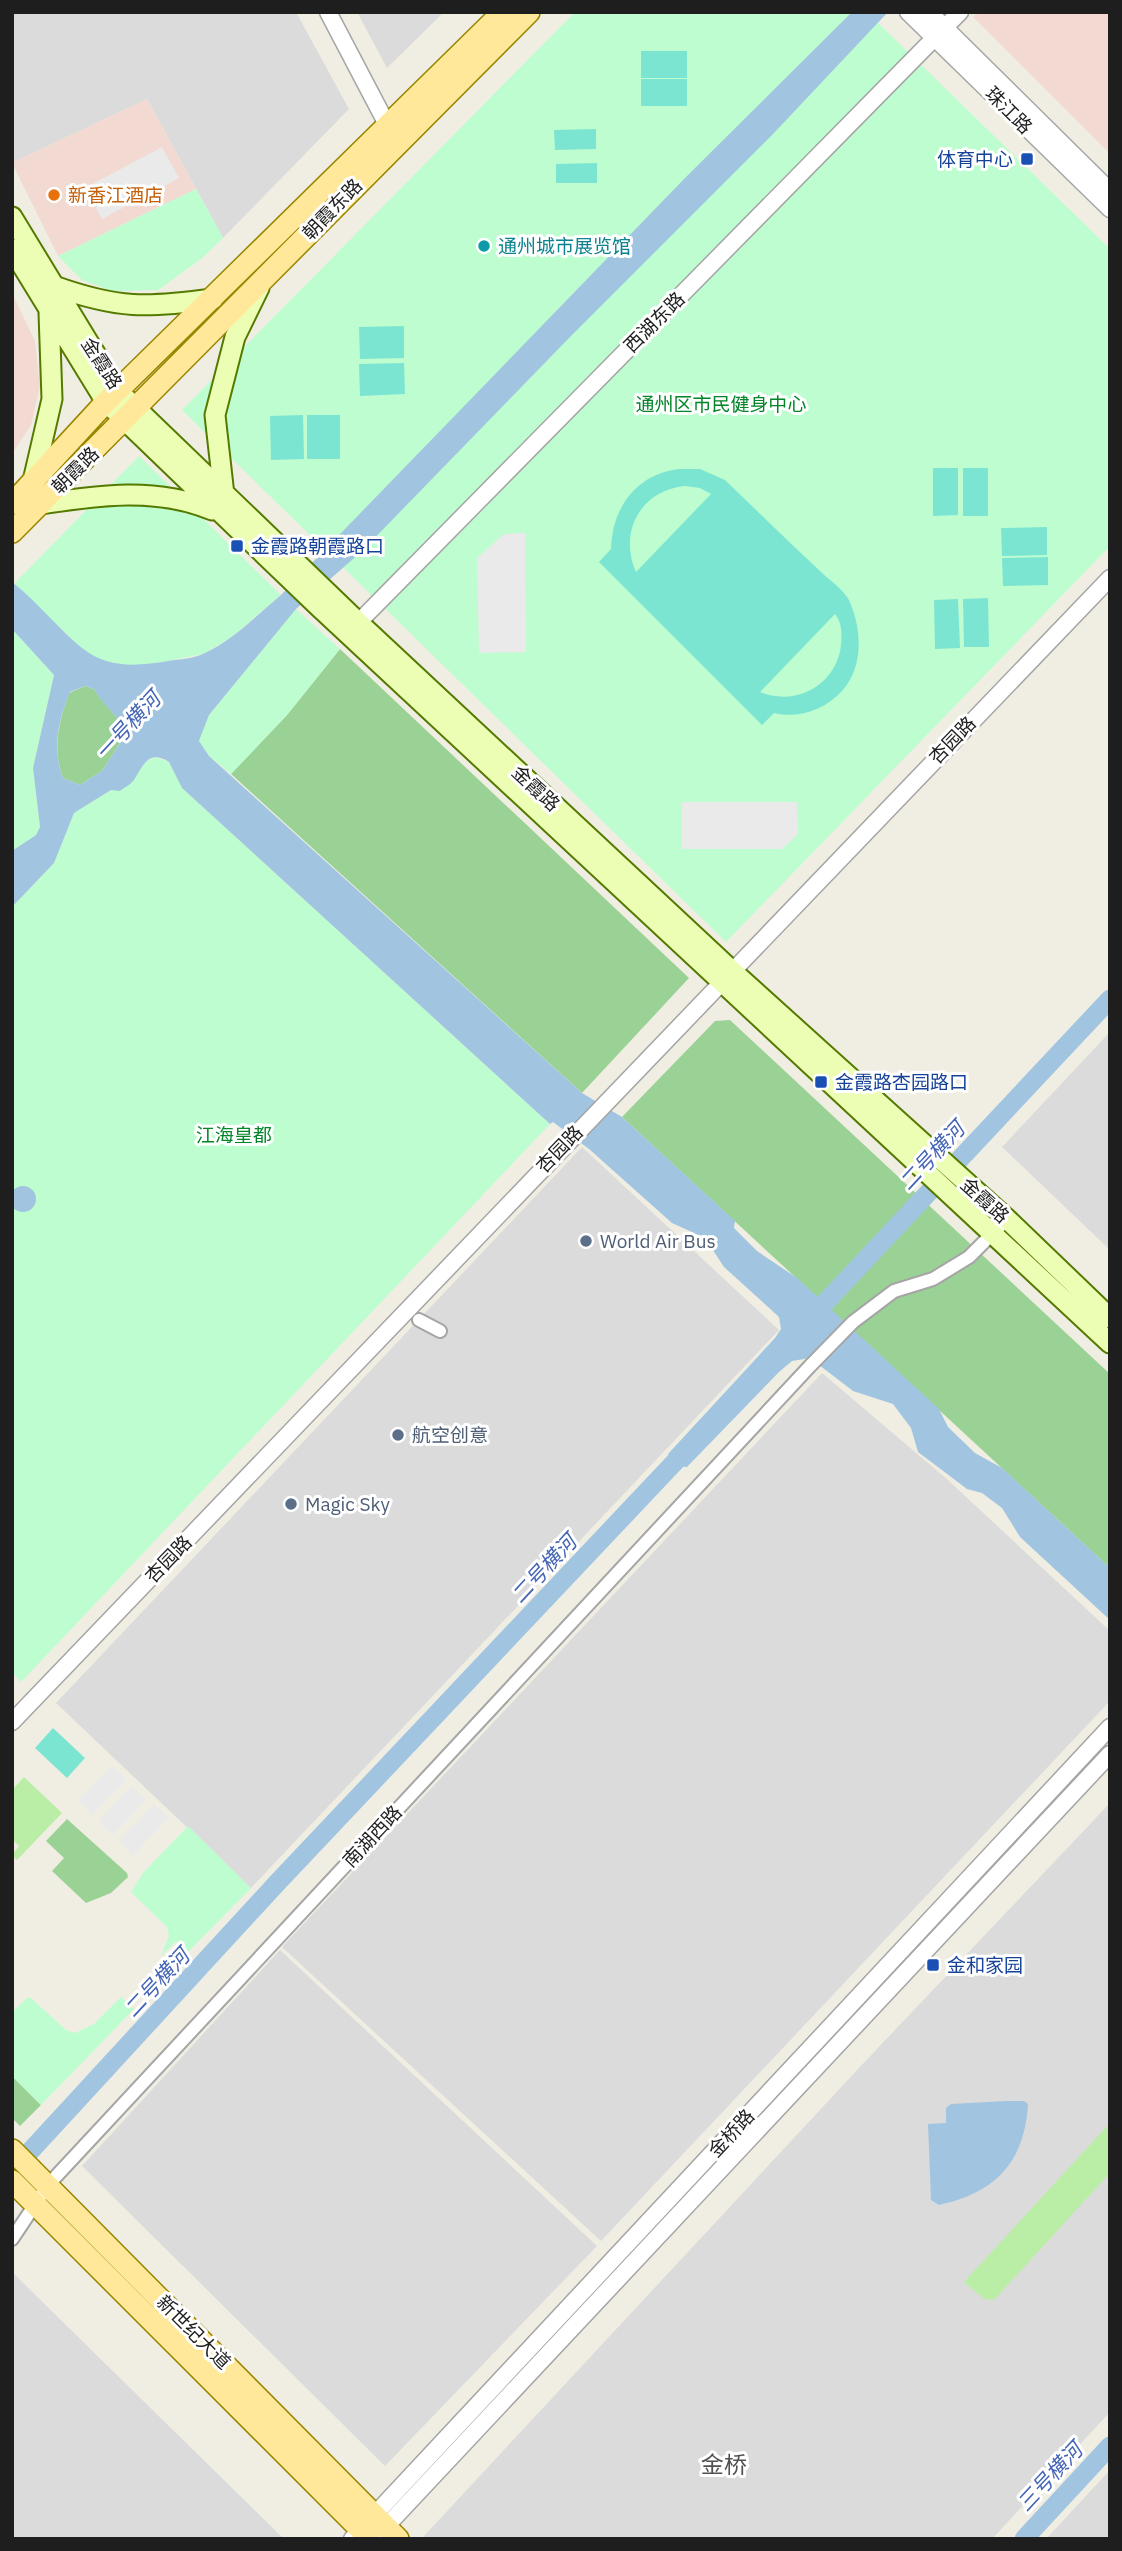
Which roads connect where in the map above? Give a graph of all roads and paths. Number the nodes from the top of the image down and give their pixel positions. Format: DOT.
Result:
graph roads {
  1 [pos="328,12"];
  2 [pos="503,12"];
  3 [pos="528,12"];
  4 [pos="908,12"];
  5 [pos="929,12"];
  6 [pos="960,12"];
  7 [pos="940,32"];
  8 [pos="392,134"];
  9 [pos="1110,191"];
  10 [pos="1110,209"];
  11 [pos="12,217"];
  12 [pos="12,249"];
  13 [pos="265,278"];
  14 [pos="54,286"];
  15 [pos="213,299"];
  16 [pos="49,308"];
  17 [pos="112,397"];
  18 [pos="131,414"];
  19 [pos="33,481"];
  20 [pos="12,504"];
  21 [pos="41,504"];
  22 [pos="223,504"];
  23 [pos="12,533"];
  24 [pos="1110,578"];
  25 [pos="327,604"];
  26 [pos="354,628"];
  27 [pos="726,976"];
  28 [pos="963,1193"];
  29 [pos="1007,1219"];
  30 [pos="992,1234"];
  31 [pos="1110,1318"];
  32 [pos="419,1320"];
  33 [pos="440,1331"];
  34 [pos="1110,1343"];
  35 [pos="12,1722"];
  36 [pos="1110,1727"];
  37 [pos="1110,1754"];
  38 [pos="12,2150"];
  39 [pos="12,2181"];
  40 [pos="48,2185"];
  41 [pos="35,2204"];
  42 [pos="12,2239"];
  43 [pos="374,2532"];
  1 -- 8 [label="street"];
  2 -- 8 [label="main road, 朝霞东路"];
  3 -- 8 [label="main road, 朝霞东路"];
  4 -- 7 [label="street, 珠江路"];
  5 -- 7 [label="street, 珠江路"];
  6 -- 7 [label="street, 西湖东路"];
  7 -- 9 [label="street, 珠江路"];
  7 -- 10 [label="street, 珠江路"];
  7 -- 26 [label="street, 西湖东路"];
  8 -- 13 [label="main road, 朝霞东路"];
  8 -- 15 [label="main road, 朝霞东路"];
  11 -- 14 [label="main road, 金霞路"];
  12 -- 16 [label="main road, 金霞路"];
  13 -- 18 [label="main road, 朝霞东路"];
  13 -- 22 [label="main road"];
  14 -- 15 [label="main road"];
  14 -- 17 [label="main road, 金霞路"];
  15 -- 17 [label="main road, 朝霞东路"];
  16 -- 17 [label="main road, 金霞路"];
  16 -- 19 [label="main road"];
  17 -- 18 [label="main road, 金霞路"];
  17 -- 19 [label="main road, 朝霞路"];
  18 -- 21 [label="main road, 朝霞路"];
  18 -- 22 [label="main road, 金霞路"];
  19 -- 20 [label="main road, 朝霞路"];
  21 -- 22 [label="main road"];
  21 -- 23 [label="main road, 朝霞路"];
  22 -- 25 [label="main road, 金霞路"];
  22 -- 25 [label="main road, 金霞路"];
  24 -- 27 [label="street, 杏园路"];
  25 -- 26 [label="main road, 金霞路"];
  26 -- 27 [label="main road, 金霞路"];
  27 -- 28 [label="main road, 金霞路"];
  27 -- 28 [label="main road, 金霞路"];
  27 -- 35 [label="street, 杏园路"];
  28 -- 29 [label="main road, 金霞路"];
  28 -- 30 [label="main road, 金霞路"];
  29 -- 30 [label="street, 南湖西路"];
  29 -- 31 [label="main road, 金霞路"];
  30 -- 34 [label="main road, 金霞路"];
  30 -- 40 [label="street, 南湖西路"];
  32 -- 33 [label="street"];
  36 -- 43 [label="street, 金桥路"];
  37 -- 43 [label="street, 金桥路"];
  38 -- 40 [label="main road, 新世纪大道"];
  39 -- 41 [label="main road, 新世纪大道"];
  40 -- 41 [label="street, 南湖西路"];
  40 -- 43 [label="main road, 新世纪大道"];
  41 -- 42 [label="street, 南湖西路"];
  41 -- 43 [label="main road, 新世纪大道"];
}
